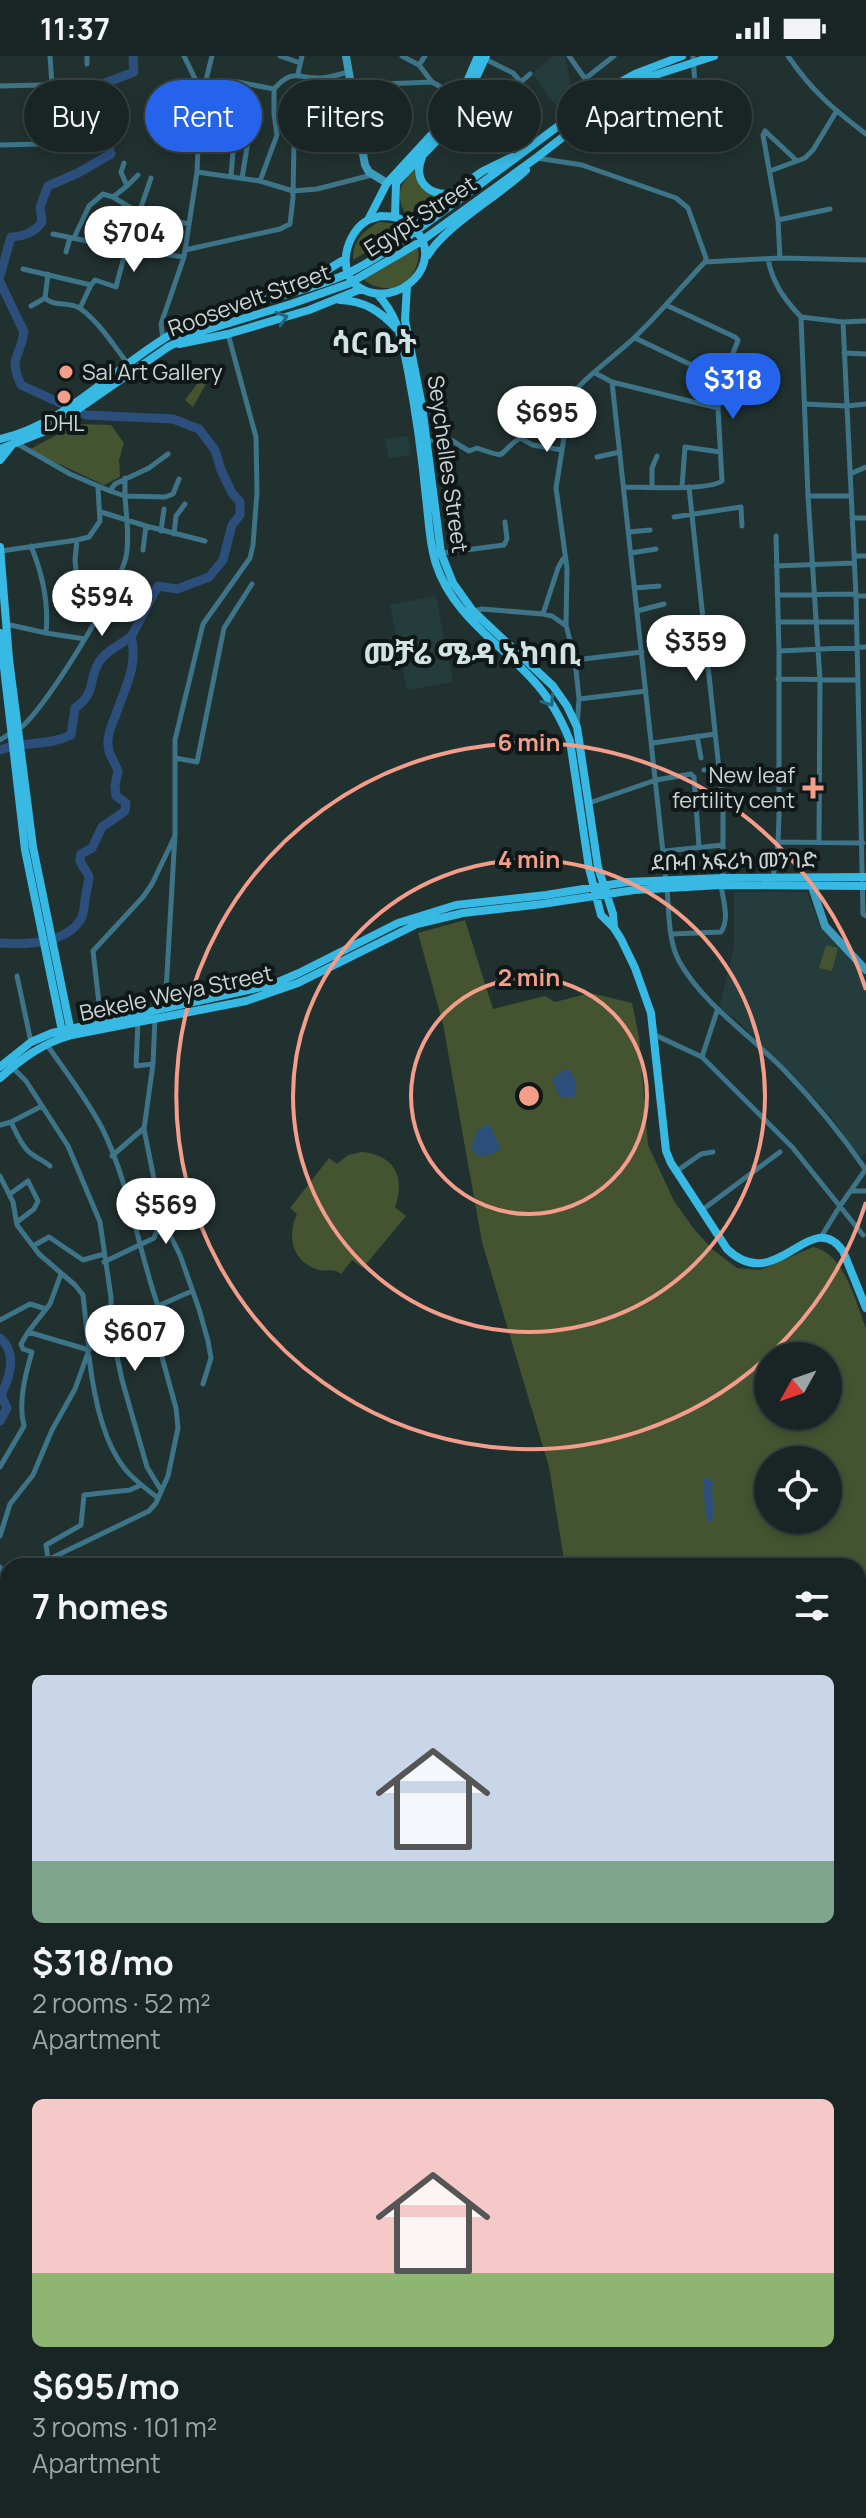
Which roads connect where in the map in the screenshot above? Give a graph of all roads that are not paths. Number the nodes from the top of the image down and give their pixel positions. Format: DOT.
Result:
graph roads {
  1 [pos="50,56"];
  2 [pos="87,56"];
  3 [pos="184,56"];
  4 [pos="212,56"];
  5 [pos="280,56"];
  6 [pos="302,56"];
  7 [pos="346,56"];
  8 [pos="403,56"];
  9 [pos="425,56"];
  10 [pos="569,56"];
  11 [pos="614,56"];
  12 [pos="682,56"];
  13 [pos="714,56"];
  14 [pos="788,56"];
  15 [pos="483,57"];
  16 [pos="694,59"];
  17 [pos="300,63"];
  18 [pos="87,64"];
  19 [pos="419,65"];
  20 [pos="349,72"];
  21 [pos="298,74"];
  22 [pos="530,74"];
  23 [pos="586,78"];
  24 [pos="52,80"];
  25 [pos="195,80"];
  26 [pos="207,80"];
  27 [pos="351,80"];
  28 [pos="430,80"];
  29 [pos="472,80"];
  30 [pos="625,80"];
  31 [pos="641,80"];
  32 [pos="695,80"];
  33 [pos="0,86"];
  34 [pos="24,86"];
  35 [pos="262,87"];
  36 [pos="274,89"];
  37 [pos="836,112"];
  38 [pos="557,128"];
  39 [pos="866,134"];
  40 [pos="428,139"];
  41 [pos="557,141"];
  42 [pos="24,144"];
  43 [pos="0,145"];
  44 [pos="428,151"];
  45 [pos="198,152"];
  46 [pos="233,152"];
  47 [pos="246,152"];
  48 [pos="294,152"];
  49 [pos="363,152"];
  50 [pos="521,155"];
  51 [pos="422,157"];
  52 [pos="535,159"];
  53 [pos="797,161"];
  54 [pos="124,163"];
  55 [pos="770,171"];
  56 [pos="197,172"];
  57 [pos="138,175"];
  58 [pos="373,175"];
  59 [pos="231,176"];
  60 [pos="151,178"];
  61 [pos="242,178"];
  62 [pos="260,181"];
  63 [pos="387,183"];
  64 [pos="127,186"];
  65 [pos="293,191"];
  66 [pos="452,194"];
  67 [pos="113,197"];
  68 [pos="830,209"];
  69 [pos="139,213"];
  70 [pos="395,217"];
  71 [pos="368,220"];
  72 [pos="778,220"];
  73 [pos="189,224"];
  74 [pos="410,225"];
  75 [pos="53,234"];
  76 [pos="72,238"];
  77 [pos="126,249"];
  78 [pos="185,250"];
  79 [pos="66,252"];
  80 [pos="184,257"];
  81 [pos="780,258"];
  82 [pos="425,259"];
  83 [pos="768,259"];
  84 [pos="866,260"];
  85 [pos="705,262"];
  86 [pos="23,269"];
  87 [pos="48,274"];
  88 [pos="350,277"];
  89 [pos="91,285"];
  90 [pos="407,286"];
  91 [pos="377,294"];
  92 [pos="45,298"];
  93 [pos="335,300"];
  94 [pos="666,305"];
  95 [pos="31,306"];
  96 [pos="80,308"];
  97 [pos="215,315"];
  98 [pos="801,317"];
  99 [pos="866,321"];
  100 [pos="843,322"];
  101 [pos="400,332"];
  102 [pos="228,334"];
  103 [pos="635,338"];
  104 [pos="163,339"];
  105 [pos="174,344"];
  106 [pos="844,353"];
  107 [pos="866,354"];
  108 [pos="128,364"];
  109 [pos="595,373"];
  110 [pos="723,380"];
  111 [pos="612,382"];
  112 [pos="95,393"];
  113 [pos="805,404"];
  114 [pos="866,404"];
  115 [pos="847,406"];
  116 [pos="718,408"];
  117 [pos="63,415"];
  118 [pos="0,432"];
  119 [pos="23,433"];
  120 [pos="0,439"];
  121 [pos="426,441"];
  122 [pos="15,444"];
  123 [pos="0,449"];
  124 [pos="562,450"];
  125 [pos="620,452"];
  126 [pos="720,452"];
  127 [pos="168,454"];
  128 [pos="657,456"];
  129 [pos="597,457"];
  130 [pos="0,460"];
  131 [pos="866,467"];
  132 [pos="850,474"];
  133 [pos="125,478"];
  134 [pos="179,479"];
  135 [pos="98,487"];
  136 [pos="625,487"];
  137 [pos="652,487"];
  138 [pos="686,487"];
  139 [pos="110,491"];
  140 [pos="125,496"];
  141 [pos="808,496"];
  142 [pos="851,496"];
  143 [pos="185,504"];
  144 [pos="164,509"];
  145 [pos="101,512"];
  146 [pos="693,513"];
  147 [pos="674,517"];
  148 [pos="852,518"];
  149 [pos="866,518"];
  150 [pos="126,521"];
  151 [pos="505,522"];
  152 [pos="146,526"];
  153 [pos="742,526"];
  154 [pos="650,530"];
  155 [pos="161,531"];
  156 [pos="629,532"];
  157 [pos="174,534"];
  158 [pos="776,536"];
  159 [pos="77,540"];
  160 [pos="205,541"];
  161 [pos="31,546"];
  162 [pos="0,549"];
  163 [pos="656,549"];
  164 [pos="143,550"];
  165 [pos="441,553"];
  166 [pos="631,553"];
  167 [pos="866,556"];
  168 [pos="564,558"];
  169 [pos="854,560"];
  170 [pos="813,565"];
  171 [pos="776,566"];
  172 [pos="252,584"];
  173 [pos="659,586"];
  174 [pos="635,588"];
  175 [pos="78,589"];
  176 [pos="777,595"];
  177 [pos="815,595"];
  178 [pos="856,595"];
  179 [pos="866,596"];
  180 [pos="664,604"];
  181 [pos="637,611"];
  182 [pos="469,613"];
  183 [pos="543,614"];
  184 [pos="778,622"];
  185 [pos="857,622"];
  186 [pos="816,623"];
  187 [pos="5,624"];
  188 [pos="566,625"];
  189 [pos="0,633"];
  190 [pos="46,633"];
  191 [pos="85,639"];
  192 [pos="857,646"];
  193 [pos="866,647"];
  194 [pos="818,649"];
  195 [pos="779,651"];
  196 [pos="642,652"];
  197 [pos="4,659"];
  198 [pos="575,660"];
  199 [pos="778,679"];
  200 [pos="820,680"];
  201 [pos="858,680"];
  202 [pos="646,691"];
  203 [pos="579,699"];
  204 [pos="577,727"];
  205 [pos="15,731"];
  206 [pos="715,734"];
  207 [pos="697,736"];
  208 [pos="0,740"];
  209 [pos="863,740"];
  210 [pos="653,743"];
  211 [pos="175,758"];
  212 [pos="701,758"];
  213 [pos="719,769"];
  214 [pos="704,770"];
  215 [pos="656,780"];
  216 [pos="589,803"];
  217 [pos="175,834"];
  218 [pos="778,842"];
  219 [pos="819,842"];
  220 [pos="863,843"];
  221 [pos="723,845"];
  222 [pos="699,847"];
  223 [pos="665,851"];
  224 [pos="773,878"];
  225 [pos="722,882"];
  226 [pos="865,882"];
  227 [pos="667,884"];
  228 [pos="812,887"];
  229 [pos="598,889"];
  230 [pos="606,894"];
  231 [pos="866,916"];
  232 [pos="614,928"];
  233 [pos="672,934"];
  234 [pos="46,935"];
  235 [pos="862,961"];
  236 [pos="866,970"];
  237 [pos="17,976"];
  238 [pos="717,1011"];
  239 [pos="165,1012"];
  240 [pos="63,1014"];
  241 [pos="155,1017"];
  242 [pos="101,1021"];
  243 [pos="138,1021"];
  244 [pos="85,1024"];
  245 [pos="67,1032"];
  246 [pos="52,1033"];
  247 [pos="655,1035"];
  248 [pos="31,1042"];
  249 [pos="46,1045"];
  250 [pos="702,1057"];
  251 [pos="153,1064"];
  252 [pos="0,1067"];
  253 [pos="12,1067"];
  254 [pos="0,1078"];
  255 [pos="42,1106"];
  256 [pos="11,1122"];
  257 [pos="0,1125"];
  258 [pos="144,1127"];
  259 [pos="713,1152"];
  260 [pos="780,1152"];
  261 [pos="112,1156"];
  262 [pos="50,1166"];
  263 [pos="866,1170"];
  264 [pos="676,1172"];
  265 [pos="0,1176"];
  266 [pos="851,1191"];
  267 [pos="866,1191"];
  268 [pos="10,1194"];
  269 [pos="840,1206"];
  270 [pos="702,1210"];
  271 [pos="162,1219"];
  272 [pos="17,1222"];
  273 [pos="863,1235"];
  274 [pos="821,1237"];
  275 [pos="140,1245"];
  276 [pos="33,1246"];
  277 [pos="104,1254"];
  278 [pos="104,1262"];
  279 [pos="61,1274"];
  280 [pos="192,1291"];
  281 [pos="158,1306"];
  282 [pos="866,1308"];
  283 [pos="46,1309"];
  284 [pos="149,1310"];
  285 [pos="0,1320"];
  286 [pos="111,1328"];
  287 [pos="28,1332"];
  288 [pos="89,1332"];
  289 [pos="89,1352"];
  290 [pos="203,1384"];
  291 [pos="0,1467"];
  292 [pos="141,1485"];
  293 [pos="161,1490"];
  294 [pos="158,1498"];
  295 [pos="2,1523"];
  296 [pos="0,1536"];
  297 [pos="48,1558"];
  298 [pos="50,1558"];
  1 -- 24 [label="street"];
  2 -- 18 [label="street"];
  3 -- 25 [label="street"];
  4 -- 26 [label="street"];
  5 -- 17 [label="street"];
  6 -- 17 [label="street"];
  7 -- 20 [label="street"];
  8 -- 19 [label="street"];
  9 -- 19 [label="street"];
  10 -- 23 [label="street"];
  11 -- 23 [label="street"];
  12 -- 30 [label="main road, Egypt Street"];
  13 -- 16 [label="main road, Egypt Street"];
  14 -- 37 [label="street"];
  15 -- 22 [label="street"];
  15 -- 29 [label="main road"];
  16 -- 31 [label="main road, Egypt Street"];
  16 -- 32 [label="street"];
  17 -- 21 [label="street"];
  19 -- 28 [label="street"];
  20 -- 21 [label="street"];
  20 -- 27 [label="street"];
  21 -- 36 [label="street"];
  33 -- 34 [label="street"];
  35 -- 36 [label="street"];
  36 -- 62 [label="street"];
  37 -- 39 [label="street"];
  37 -- 53 [label="street"];
  38 -- 50 [label="main road, Egypt Street"];
  40 -- 63 [label="main road"];
  41 -- 52 [label="main road, Egypt Street"];
  42 -- 43 [label="street"];
  44 -- 51 [label="main road"];
  45 -- 56 [label="street"];
  46 -- 59 [label="street"];
  47 -- 61 [label="street"];
  48 -- 65 [label="street"];
  49 -- 58 [label="street"];
  50 -- 66 [label="main road"];
  50 -- 88 [label="main road, Egypt Street"];
  51 -- 66 [label="main road"];
  51 -- 70 [label="main road"];
  52 -- 82 [label="main road"];
  52 -- 85 [label="street"];
  52 -- 88 [label="main road, Egypt Street"];
  53 -- 55 [label="street"];
  53 -- 55 [label="street"];
  54 -- 64 [label="street"];
  55 -- 72 [label="street"];
  56 -- 59 [label="street"];
  56 -- 73 [label="street"];
  57 -- 64 [label="street"];
  58 -- 63 [label="street"];
  58 -- 65 [label="street"];
  59 -- 61 [label="street"];
  60 -- 69 [label="street"];
  61 -- 62 [label="street"];
  62 -- 65 [label="street"];
  63 -- 71 [label="main road"];
  64 -- 67 [label="street"];
  65 -- 78 [label="street"];
  66 -- 74 [label="main road"];
  67 -- 69 [label="street"];
  67 -- 76 [label="street"];
  68 -- 72 [label="street"];
  69 -- 73 [label="street"];
  70 -- 71 [label="main road"];
  70 -- 74 [label="main road"];
  71 -- 88 [label="main road"];
  72 -- 81 [label="street"];
  73 -- 78 [label="street"];
  74 -- 82 [label="main road"];
  75 -- 76 [label="street"];
  76 -- 77 [label="street"];
  76 -- 79 [label="street"];
  77 -- 80 [label="street"];
  77 -- 89 [label="street"];
  78 -- 80 [label="street"];
  80 -- 104 [label="street"];
  81 -- 83 [label="street"];
  81 -- 84 [label="street"];
  82 -- 90 [label="main road"];
  83 -- 85 [label="street"];
  83 -- 98 [label="street"];
  85 -- 94 [label="street"];
  86 -- 87 [label="street"];
  87 -- 89 [label="street"];
  87 -- 92 [label="street"];
  88 -- 91 [label="main road"];
  88 -- 93 [label="main road"];
  88 -- 97 [label="main road, Roosevelt Street"];
  88 -- 97 [label="main road"];
  88 -- 105 [label="main road, Roosevelt Street"];
  89 -- 96 [label="street"];
  90 -- 91 [label="main road"];
  90 -- 121 [label="main road, Seychelles Street"];
  91 -- 101 [label="main road, Seychelles Street"];
  92 -- 95 [label="street"];
  92 -- 96 [label="street"];
  93 -- 101 [label="main road"];
  102 -- 93 [label="main road, one-way"];
  94 -- 103 [label="street"];
  94 -- 110 [label="street"];
  96 -- 108 [label="street"];
  97 -- 104 [label="main road, Roosevelt Street"];
  98 -- 100 [label="street"];
  98 -- 113 [label="street"];
  99 -- 100 [label="street"];
  100 -- 106 [label="street"];
  101 -- 182 [label="main road, Seychelles Street"];
  102 -- 105 [label="main road"];
  102 -- 211 [label="street"];
  103 -- 109 [label="street"];
  103 -- 110 [label="street"];
  104 -- 108 [label="main road, Roosevelt Street"];
  105 -- 112 [label="main road, Roosevelt Street"];
  106 -- 107 [label="street"];
  106 -- 115 [label="street"];
  108 -- 112 [label="main road, Roosevelt Street"];
  109 -- 111 [label="street"];
  109 -- 124 [label="street"];
  110 -- 116 [label="street"];
  111 -- 116 [label="street"];
  111 -- 125 [label="street"];
  112 -- 117 [label="main road, Roosevelt Street"];
  113 -- 115 [label="street"];
  113 -- 141 [label="street"];
  114 -- 115 [label="street"];
  115 -- 132 [label="street"];
  116 -- 126 [label="street"];
  117 -- 119 [label="main road, Roosevelt Street"];
  117 -- 122 [label="main road, Roosevelt Street"];
  118 -- 119 [label="main road"];
  119 -- 120 [label="main road, Roosevelt Street"];
  121 -- 124 [label="street"];
  121 -- 165 [label="main road, Seychelles Street"];
  122 -- 123 [label="main road, Roosevelt Street"];
  122 -- 130 [label="main road"];
  122 -- 135 [label="street"];
  124 -- 168 [label="street"];
  125 -- 129 [label="street"];
  125 -- 136 [label="street"];
  126 -- 138 [label="street"];
  126 -- 138 [label="street"];
  127 -- 133 [label="street"];
  128 -- 137 [label="street"];
  131 -- 132 [label="street"];
  132 -- 142 [label="street"];
  133 -- 139 [label="street"];
  133 -- 140 [label="street"];
  134 -- 140 [label="street"];
  135 -- 139 [label="street"];
  135 -- 145 [label="street"];
  136 -- 137 [label="street"];
  136 -- 156 [label="street"];
  137 -- 138 [label="street"];
  138 -- 146 [label="street"];
  139 -- 140 [label="street"];
  140 -- 150 [label="street"];
  141 -- 142 [label="street"];
  141 -- 170 [label="street"];
  142 -- 148 [label="street"];
  143 -- 157 [label="street"];
  144 -- 155 [label="street"];
  145 -- 150 [label="street"];
  145 -- 159 [label="street"];
  146 -- 147 [label="street"];
  146 -- 153 [label="street"];
  146 -- 206 [label="street"];
  148 -- 149 [label="street"];
  148 -- 169 [label="street"];
  150 -- 152 [label="street"];
  150 -- 191 [label="street"];
  151 -- 165 [label="street"];
  152 -- 155 [label="street"];
  152 -- 164 [label="street"];
  154 -- 156 [label="street"];
  155 -- 157 [label="street"];
  156 -- 166 [label="street"];
  157 -- 160 [label="street"];
  158 -- 171 [label="street"];
  159 -- 161 [label="street"];
  159 -- 175 [label="street"];
  161 -- 162 [label="street"];
  161 -- 190 [label="street"];
  162 -- 187 [label="main road"];
  163 -- 166 [label="street"];
  165 -- 182 [label="main road, Seychelles Street"];
  166 -- 174 [label="street"];
  167 -- 169 [label="street"];
  168 -- 183 [label="street"];
  168 -- 188 [label="street"];
  169 -- 170 [label="street"];
  169 -- 178 [label="street"];
  170 -- 171 [label="street"];
  170 -- 177 [label="street"];
  171 -- 176 [label="street"];
  172 -- 211 [label="street"];
  173 -- 174 [label="street"];
  174 -- 181 [label="street"];
  176 -- 177 [label="street"];
  176 -- 184 [label="street"];
  177 -- 178 [label="street"];
  177 -- 186 [label="street"];
  178 -- 179 [label="street"];
  178 -- 185 [label="street"];
  180 -- 181 [label="street"];
  181 -- 196 [label="street"];
  182 -- 183 [label="street"];
  182 -- 204 [label="main road, Seychelles Street"];
  182 -- 229 [label="main road, Seychelles Street, one-way"];
  183 -- 188 [label="street"];
  184 -- 186 [label="street"];
  184 -- 195 [label="street"];
  185 -- 186 [label="street"];
  185 -- 192 [label="street"];
  186 -- 194 [label="street"];
  187 -- 190 [label="street"];
  187 -- 197 [label="main road"];
  188 -- 198 [label="street"];
  189 -- 197 [label="main road"];
  190 -- 191 [label="street"];
  191 -- 205 [label="street"];
  192 -- 193 [label="street"];
  192 -- 194 [label="street"];
  192 -- 201 [label="street"];
  194 -- 195 [label="street"];
  194 -- 200 [label="street"];
  195 -- 199 [label="street"];
  196 -- 198 [label="street"];
  196 -- 202 [label="street"];
  197 -- 205 [label="main road"];
  198 -- 203 [label="street"];
  199 -- 200 [label="street"];
  199 -- 218 [label="street"];
  200 -- 201 [label="street"];
  200 -- 219 [label="street"];
  201 -- 209 [label="street"];
  202 -- 203 [label="street"];
  202 -- 210 [label="street"];
  203 -- 204 [label="street"];
  204 -- 216 [label="main road, Seychelles Street"];
  205 -- 208 [label="street"];
  205 -- 234 [label="main road"];
  206 -- 207 [label="street"];
  206 -- 213 [label="street"];
  207 -- 210 [label="street"];
  207 -- 212 [label="street"];
  209 -- 220 [label="street"];
  210 -- 215 [label="street"];
  211 -- 217 [label="street"];
  213 -- 214 [label="street"];
  213 -- 221 [label="street"];
  215 -- 216 [label="street"];
  215 -- 222 [label="street"];
  215 -- 223 [label="street"];
  216 -- 229 [label="main road, Seychelles Street"];
  217 -- 239 [label="street"];
  217 -- 242 [label="street"];
  218 -- 219 [label="street"];
  218 -- 224 [label="street"];
  219 -- 220 [label="street"];
  220 -- 226 [label="street"];
  221 -- 222 [label="street"];
  221 -- 225 [label="street"];
  222 -- 223 [label="street"];
  223 -- 227 [label="street"];
  224 -- 225 [label="main road, ደቡብ አፍሪካ መንገድ"];
  224 -- 226 [label="main road, ደቡብ አፍሪካ መንገድ"];
  225 -- 227 [label="main road, ደቡብ አፍሪካ መንገድ"];
  225 -- 228 [label="main road, ደቡብ አፍሪካ መንገድ"];
  225 -- 233 [label="street"];
  226 -- 228 [label="main road, ደቡብ አፍሪካ መንገድ"];
  226 -- 231 [label="street"];
  227 -- 229 [label="main road, ደቡብ አፍሪካ መንገድ"];
  227 -- 230 [label="main road, ደቡብ አፍሪካ መንገድ"];
  227 -- 233 [label="street"];
  228 -- 235 [label="street"];
  229 -- 230 [label="main road, ደቡብ አፍሪካ መንገድ"];
  229 -- 232 [label="main road"];
  229 -- 239 [label="main road, Bekele Weya Street"];
  230 -- 232 [label="main road"];
  232 -- 247 [label="main road"];
  233 -- 238 [label="street"];
  234 -- 240 [label="main road"];
  234 -- 240 [label="main road"];
  235 -- 236 [label="street"];
  237 -- 248 [label="street"];
  238 -- 250 [label="street"];
  238 -- 263 [label="street"];
  239 -- 241 [label="main road, Bekele Weya Street"];
  239 -- 242 [label="main road"];
  240 -- 244 [label="main road"];
  240 -- 245 [label="main road"];
  240 -- 246 [label="main road"];
  241 -- 243 [label="main road, Bekele Weya Street"];
  241 -- 251 [label="street"];
  242 -- 244 [label="main road"];
  243 -- 245 [label="main road, Bekele Weya Street"];
  243 -- 251 [label="street"];
  244 -- 245 [label="main road"];
  245 -- 246 [label="main road"];
  245 -- 249 [label="main road, Bekele Weya Street"];
  246 -- 248 [label="main road"];
  247 -- 250 [label="street"];
  247 -- 264 [label="main road"];
  248 -- 252 [label="main road"];
  249 -- 253 [label="main road, Bekele Weya Street"];
  249 -- 261 [label="street"];
  250 -- 269 [label="street"];
  251 -- 258 [label="street"];
  253 -- 254 [label="main road, Bekele Weya Street"];
  253 -- 255 [label="street"];
  255 -- 256 [label="street"];
  255 -- 277 [label="street"];
  256 -- 257 [label="street"];
  256 -- 262 [label="street"];
  258 -- 261 [label="street"];
  258 -- 271 [label="street"];
  259 -- 264 [label="street"];
  260 -- 270 [label="street"];
  261 -- 275 [label="street"];
  263 -- 266 [label="street"];
  264 -- 270 [label="main road"];
  265 -- 268 [label="street"];
  266 -- 267 [label="street"];
  266 -- 269 [label="street"];
  268 -- 272 [label="street"];
  268 -- 272 [label="street"];
  269 -- 273 [label="street"];
  269 -- 274 [label="street"];
  270 -- 274 [label="main road"];
  271 -- 275 [label="street"];
  271 -- 280 [label="street"];
  272 -- 276 [label="street"];
  274 -- 282 [label="main road"];
  275 -- 278 [label="street"];
  275 -- 281 [label="street"];
  276 -- 277 [label="street"];
  276 -- 279 [label="street"];
  277 -- 278 [label="street"];
  278 -- 286 [label="street"];
  279 -- 283 [label="street"];
  279 -- 288 [label="street"];
  280 -- 281 [label="street"];
  280 -- 290 [label="street"];
  281 -- 284 [label="street"];
  283 -- 285 [label="street"];
  283 -- 287 [label="street"];
  284 -- 286 [label="street"];
  284 -- 293 [label="street"];
  286 -- 288 [label="street"];
  286 -- 293 [label="street"];
  287 -- 289 [label="street"];
  287 -- 291 [label="street"];
  288 -- 289 [label="street"];
  289 -- 292 [label="street"];
  289 -- 295 [label="street"];
  292 -- 294 [label="street"];
  292 -- 297 [label="street"];
  293 -- 294 [label="street"];
  294 -- 298 [label="street"];
  295 -- 296 [label="street"];
}
